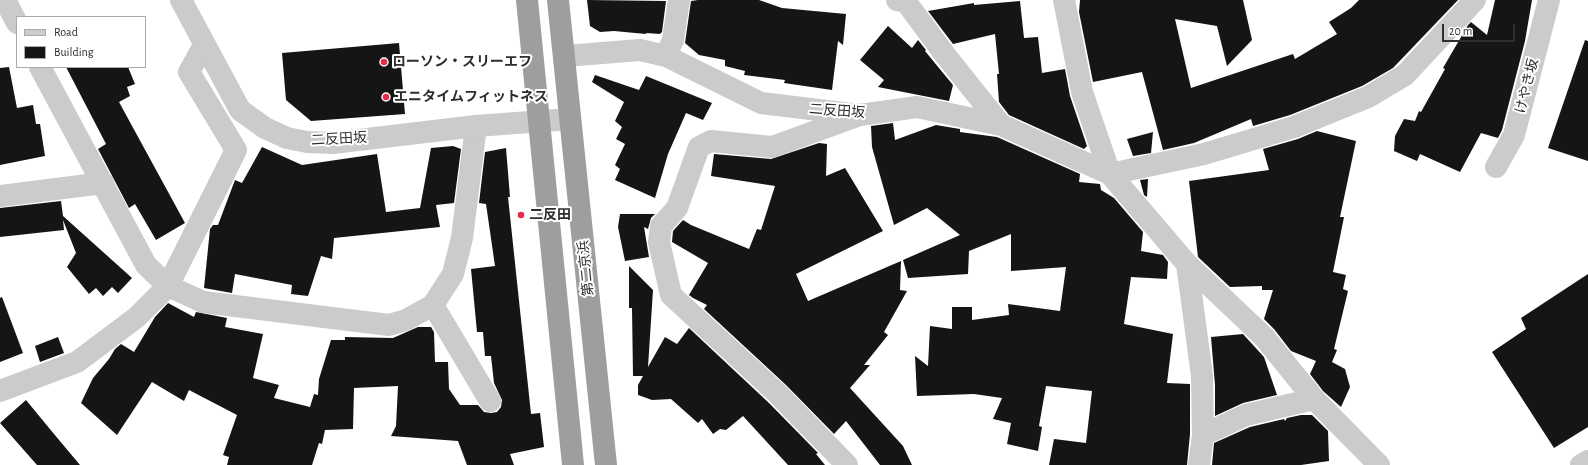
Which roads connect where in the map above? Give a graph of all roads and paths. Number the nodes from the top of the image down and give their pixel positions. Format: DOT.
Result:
graph roads {
  1 [pos="2,0"];
  2 [pos="181,0"];
  3 [pos="527,0"];
  4 [pos="558,0"];
  5 [pos="679,0"];
  6 [pos="897,0"];
  7 [pos="1064,0"];
  8 [pos="1475,0"];
  9 [pos="1548,0"];
  10 [pos="16,21"];
  11 [pos="204,45"];
  12 [pos="565,56"];
  13 [pos="666,56"];
  14 [pos="41,68"];
  15 [pos="860,115"];
  16 [pos="570,119"];
  17 [pos="540,122"];
  18 [pos="1001,124"];
  19 [pos="476,126"];
  20 [pos="1496,167"];
  21 [pos="1110,174"];
  22 [pos="103,183"];
  23 [pos="0,196"];
  24 [pos="1187,264"];
  25 [pos="168,286"];
  26 [pos="433,305"];
  27 [pos="0,391"];
  28 [pos="1314,399"];
  29 [pos="490,401"];
  30 [pos="1203,435"];
  31 [pos="1588,461"];
  32 [pos="573,465"];
  33 [pos="606,465"];
  34 [pos="847,465"];
  35 [pos="1199,465"];
  36 [pos="1379,465"];
  37 [pos="1581,465"];
  1 -- 10 [label="street"];
  2 -- 11 [label="street, 二反田坂"];
  3 -- 17 [label="highway"];
  4 -- 12 [label="highway, 第二京浜"];
  5 -- 13 [label="street"];
  6 -- 18 [label="street"];
  7 -- 21 [label="street"];
  8 -- 21 [label="street"];
  9 -- 20 [label="street, けやき坂"];
  11 -- 19 [label="street, 二反田坂"];
  11 -- 25 [label="street"];
  12 -- 13 [label="street, 二反田坂"];
  12 -- 16 [label="highway, 第二京浜"];
  13 -- 15 [label="street, 二反田坂"];
  14 -- 22 [label="street"];
  15 -- 18 [label="street, 二反田坂"];
  15 -- 34 [label="street"];
  16 -- 17 [label="street, 二反田坂"];
  16 -- 33 [label="highway, 第二京浜"];
  17 -- 19 [label="street, 二反田坂"];
  17 -- 32 [label="highway"];
  18 -- 21 [label="street, 二反田坂"];
  19 -- 26 [label="street"];
  21 -- 24 [label="street"];
  22 -- 23 [label="street"];
  22 -- 25 [label="street"];
  24 -- 28 [label="street"];
  24 -- 30 [label="street"];
  25 -- 26 [label="street"];
  25 -- 27 [label="street"];
  26 -- 29 [label="street"];
  28 -- 30 [label="street"];
  28 -- 36 [label="street"];
  30 -- 35 [label="street"];
  31 -- 37 [label="street"];
}
